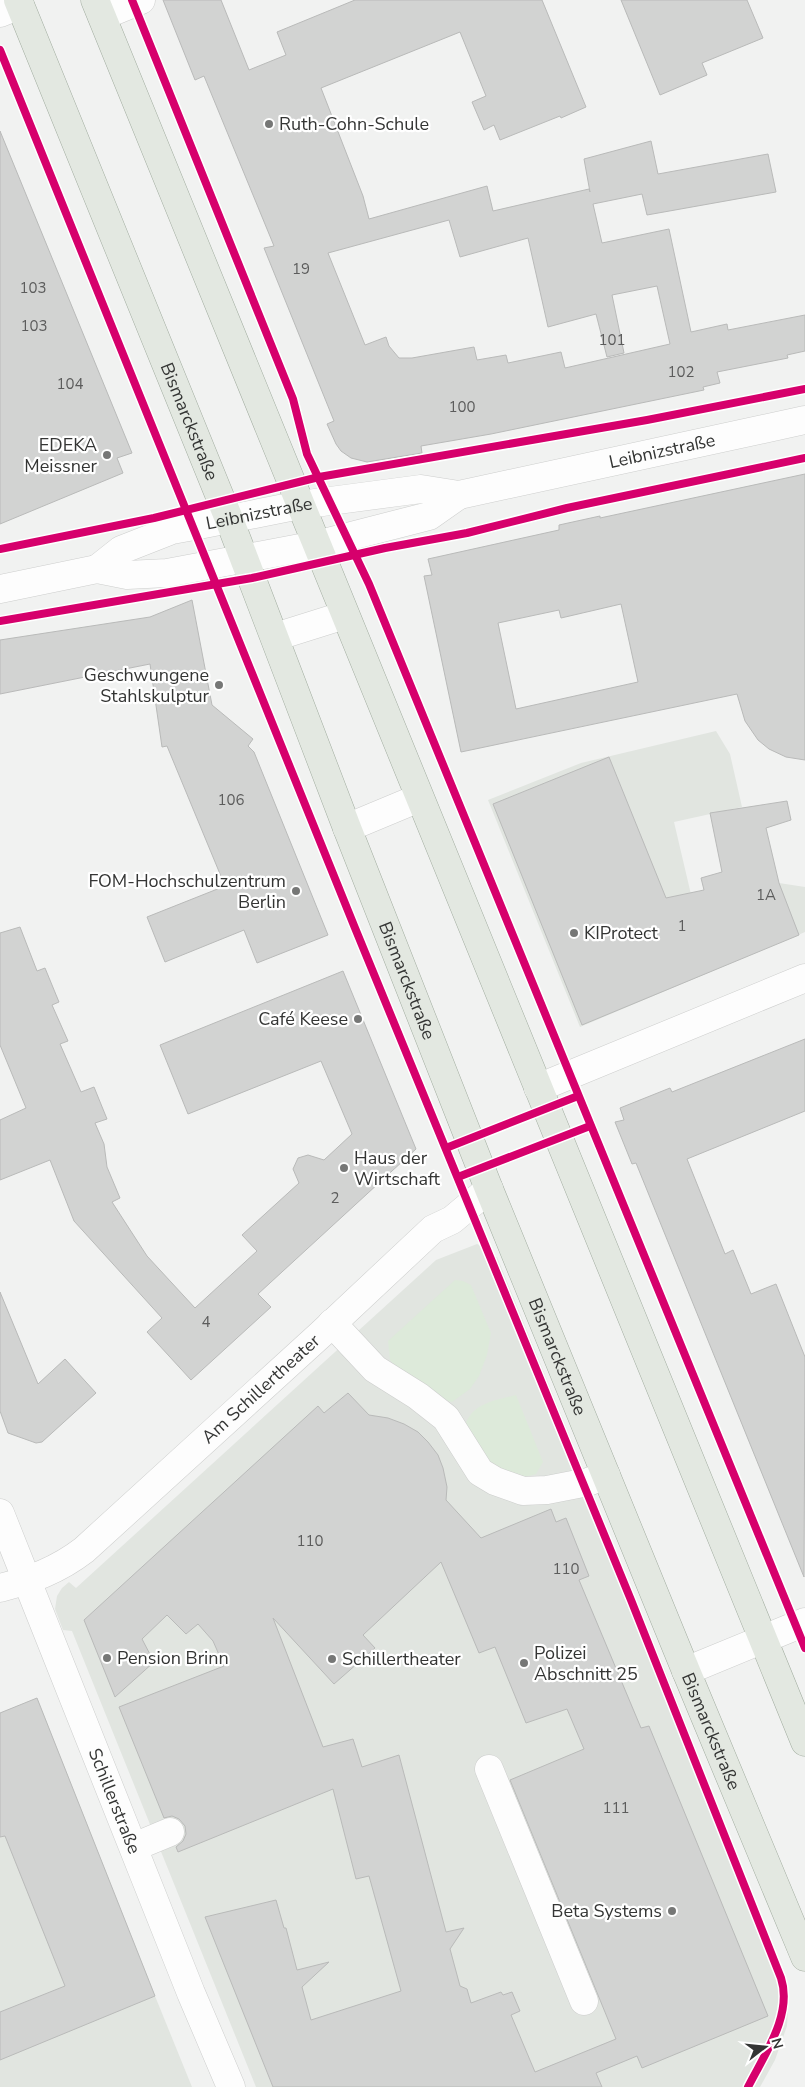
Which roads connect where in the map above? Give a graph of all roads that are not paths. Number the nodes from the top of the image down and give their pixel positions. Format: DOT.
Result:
graph roads {
  1 [pos="141,0"];
  2 [pos="13,6"];
  3 [pos="98,8"];
  4 [pos="805,420"];
  5 [pos="459,495"];
  6 [pos="300,504"];
  7 [pos="229,519"];
  8 [pos="316,545"];
  9 [pos="244,559"];
  10 [pos="97,569"];
  11 [pos="0,589"];
  12 [pos="345,615"];
  13 [pos="275,637"];
  14 [pos="419,798"];
  15 [pos="347,828"];
  16 [pos="805,978"];
  17 [pos="538,1088"];
  18 [pos="489,1189"];
  19 [pos="332,1323"];
  20 [pos="606,1475"];
  21 [pos="0,1513"];
  22 [pos="27,1581"];
  23 [pos="0,1588"];
  24 [pos="805,1622"];
  25 [pos="805,1634"];
  26 [pos="763,1639"];
  27 [pos="686,1671"];
  28 [pos="805,1742"];
  29 [pos="490,1769"];
  30 [pos="170,1832"];
  31 [pos="134,1847"];
  32 [pos="805,1956"];
  33 [pos="584,2001"];
  34 [pos="231,2087"];
  1 -- 3 [label="street"];
  2 -- 7 [label="main road, Bismarckstraße"];
  3 -- 6 [label="main road"];
  4 -- 5 [label="street, Leibnizstraße"];
  5 -- 6 [label="street, Leibnizstraße"];
  5 -- 8 [label="street, Leibnizstraße"];
  6 -- 7 [label="street, Leibnizstraße"];
  6 -- 8 [label="main road"];
  7 -- 9 [label="main road, Bismarckstraße"];
  7 -- 10 [label="street, Leibnizstraße"];
  8 -- 9 [label="street, Leibnizstraße"];
  8 -- 12 [label="main road"];
  9 -- 10 [label="street, Leibnizstraße"];
  9 -- 13 [label="main road, Bismarckstraße"];
  10 -- 11 [label="street, Leibnizstraße"];
  12 -- 13 [label="street"];
  12 -- 14 [label="main road"];
  13 -- 15 [label="main road, Bismarckstraße"];
  14 -- 15 [label="street"];
  14 -- 17 [label="main road"];
  15 -- 18 [label="main road, Bismarckstraße"];
  16 -- 17 [label="street"];
  17 -- 26 [label="main road"];
  18 -- 19 [label="street, Am Schillertheater"];
  18 -- 20 [label="main road, Bismarckstraße"];
  19 -- 20 [label="street"];
  19 -- 22 [label="street, Am Schillertheater"];
  20 -- 27 [label="main road, Bismarckstraße"];
  21 -- 22 [label="street, Schillerstraße"];
  22 -- 23 [label="street, Am Schillertheater"];
  22 -- 31 [label="street, Schillerstraße"];
  24 -- 26 [label="street"];
  25 -- 26 [label="street"];
  26 -- 27 [label="street"];
  26 -- 28 [label="main road"];
  27 -- 32 [label="main road, Bismarckstraße"];
  29 -- 33 [label="street"];
  30 -- 31 [label="street"];
  31 -- 34 [label="street, Schillerstraße"];
}
